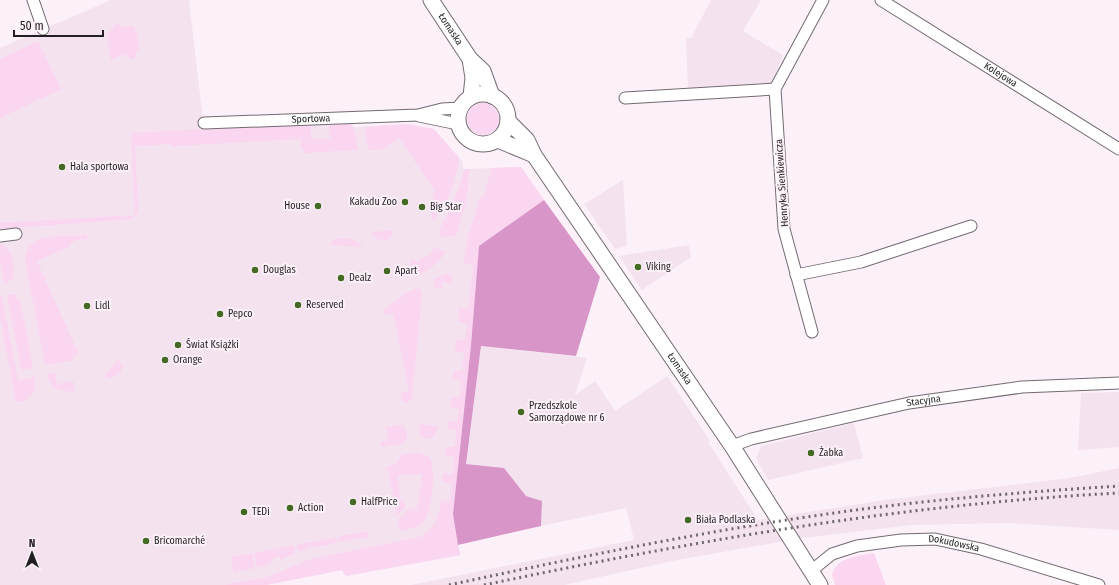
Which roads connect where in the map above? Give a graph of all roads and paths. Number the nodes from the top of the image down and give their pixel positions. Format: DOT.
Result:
graph roads {
  1 [pos="33,0"];
  2 [pos="432,0"];
  3 [pos="823,0"];
  4 [pos="881,0"];
  5 [pos="43,30"];
  6 [pos="470,59"];
  7 [pos="776,89"];
  8 [pos="472,96"];
  9 [pos="492,96"];
  10 [pos="625,98"];
  11 [pos="460,108"];
  12 [pos="418,116"];
  13 [pos="508,121"];
  14 [pos="204,123"];
  15 [pos="458,124"];
  16 [pos="498,140"];
  17 [pos="1119,149"];
  18 [pos="534,155"];
  19 [pos="971,226"];
  20 [pos="16,234"];
  21 [pos="0,236"];
  22 [pos="796,275"];
  23 [pos="812,332"];
  24 [pos="1119,383"];
  25 [pos="732,446"];
  26 [pos="811,571"];
  27 [pos="820,585"];
  28 [pos="1098,585"];
  1 -- 5 [label="street"];
  2 -- 6 [label="street, Łomaska"];
  3 -- 7 [label="street"];
  4 -- 17 [label="street, Kolejowa"];
  6 -- 8 [label="street, Łomaska"];
  6 -- 9 [label="street, Łomaska"];
  7 -- 10 [label="street"];
  7 -- 22 [label="street, Henryka Sienkiewicza"];
  8 -- 9 [label="street"];
  8 -- 11 [label="street"];
  9 -- 13 [label="street"];
  11 -- 12 [label="street, Sportowa"];
  11 -- 15 [label="street"];
  12 -- 14 [label="street, Sportowa"];
  12 -- 15 [label="street, Sportowa"];
  13 -- 16 [label="street"];
  13 -- 18 [label="street, Łomaska"];
  15 -- 16 [label="street"];
  16 -- 18 [label="street"];
  18 -- 25 [label="street, Łomaska"];
  19 -- 22 [label="street"];
  20 -- 21 [label="street"];
  22 -- 23 [label="street, Henryka Sienkiewicza"];
  24 -- 25 [label="street, Stacyjna"];
  25 -- 26 [label="street, Łomaska"];
  26 -- 27 [label="street, Łomaska"];
  26 -- 28 [label="street, Dokudowska"];
}
